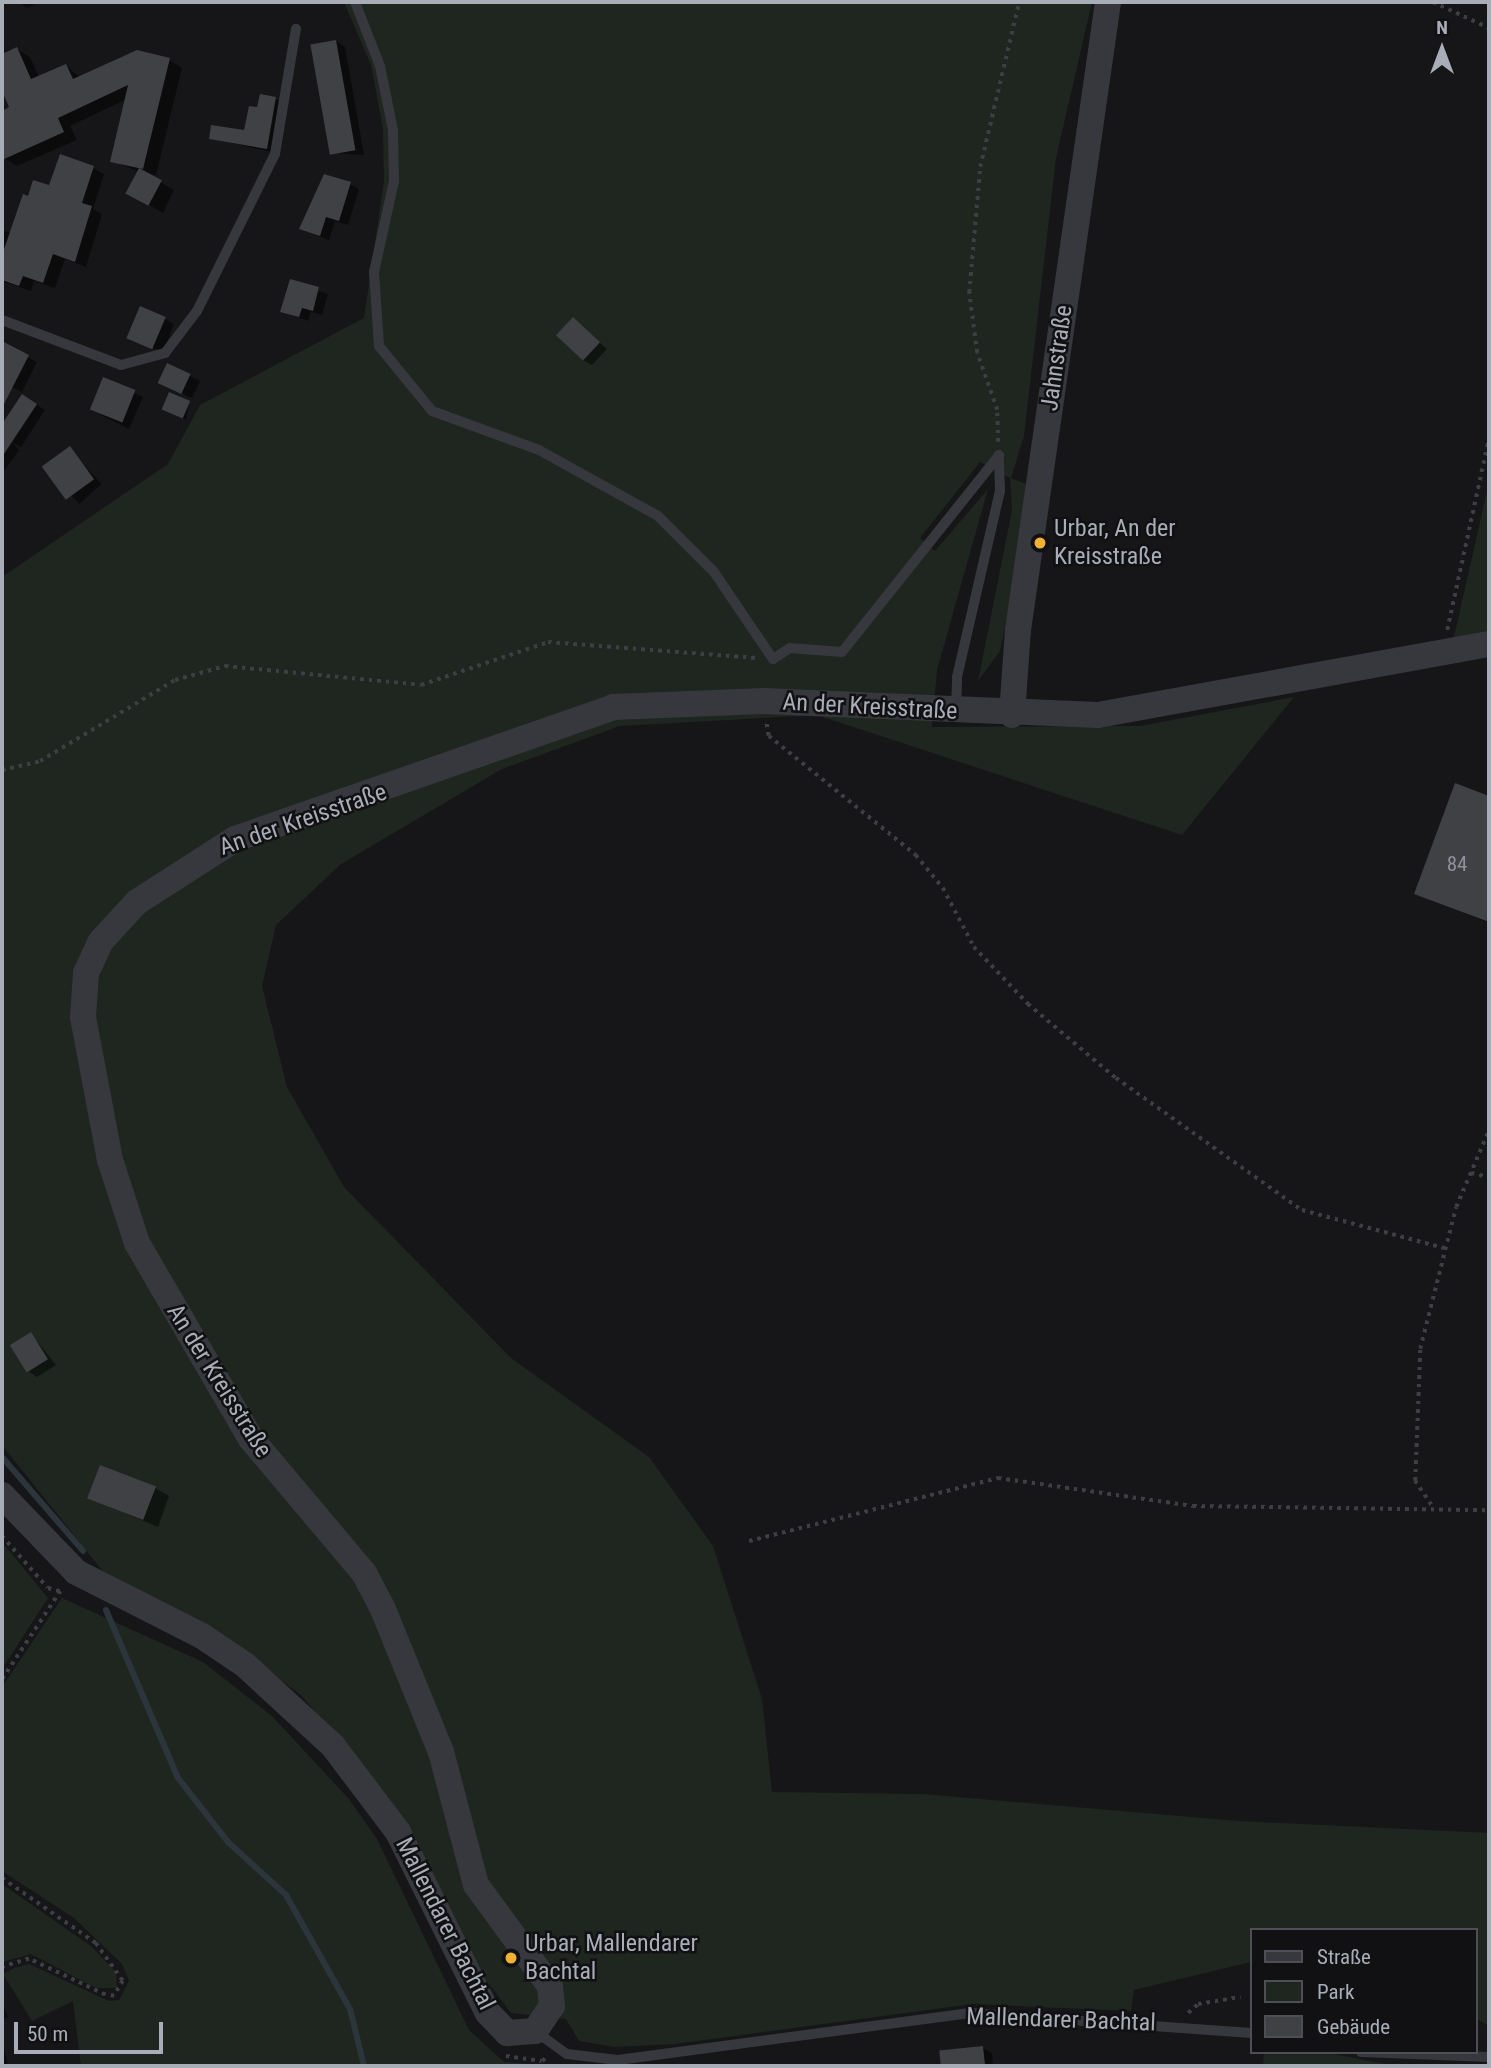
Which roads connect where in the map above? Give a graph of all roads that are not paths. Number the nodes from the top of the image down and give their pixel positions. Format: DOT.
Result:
graph roads {
  1 [pos="355,2"];
  2 [pos="1108,2"];
  3 [pos="296,29"];
  4 [pos="2,320"];
  5 [pos="1489,643"];
  6 [pos="956,712"];
  7 [pos="1012,715"];
  8 [pos="2,1495"];
  9 [pos="535,2031"];
  10 [pos="1250,2033"];
  11 [pos="1412,2054"];
  12 [pos="1489,2057"];
  1 -- 6 [label="lane"];
  2 -- 7 [label="street, Jahnstraße"];
  3 -- 4 [label="lane"];
  5 -- 7 [label="street, An der Kreisstraße"];
  6 -- 7 [label="street, An der Kreisstraße"];
  6 -- 9 [label="street, An der Kreisstraße"];
  8 -- 9 [label="street, Mallendarer Bachtal"];
  9 -- 10 [label="lane, Mallendarer Bachtal"];
  11 -- 12 [label="lane"];
}
